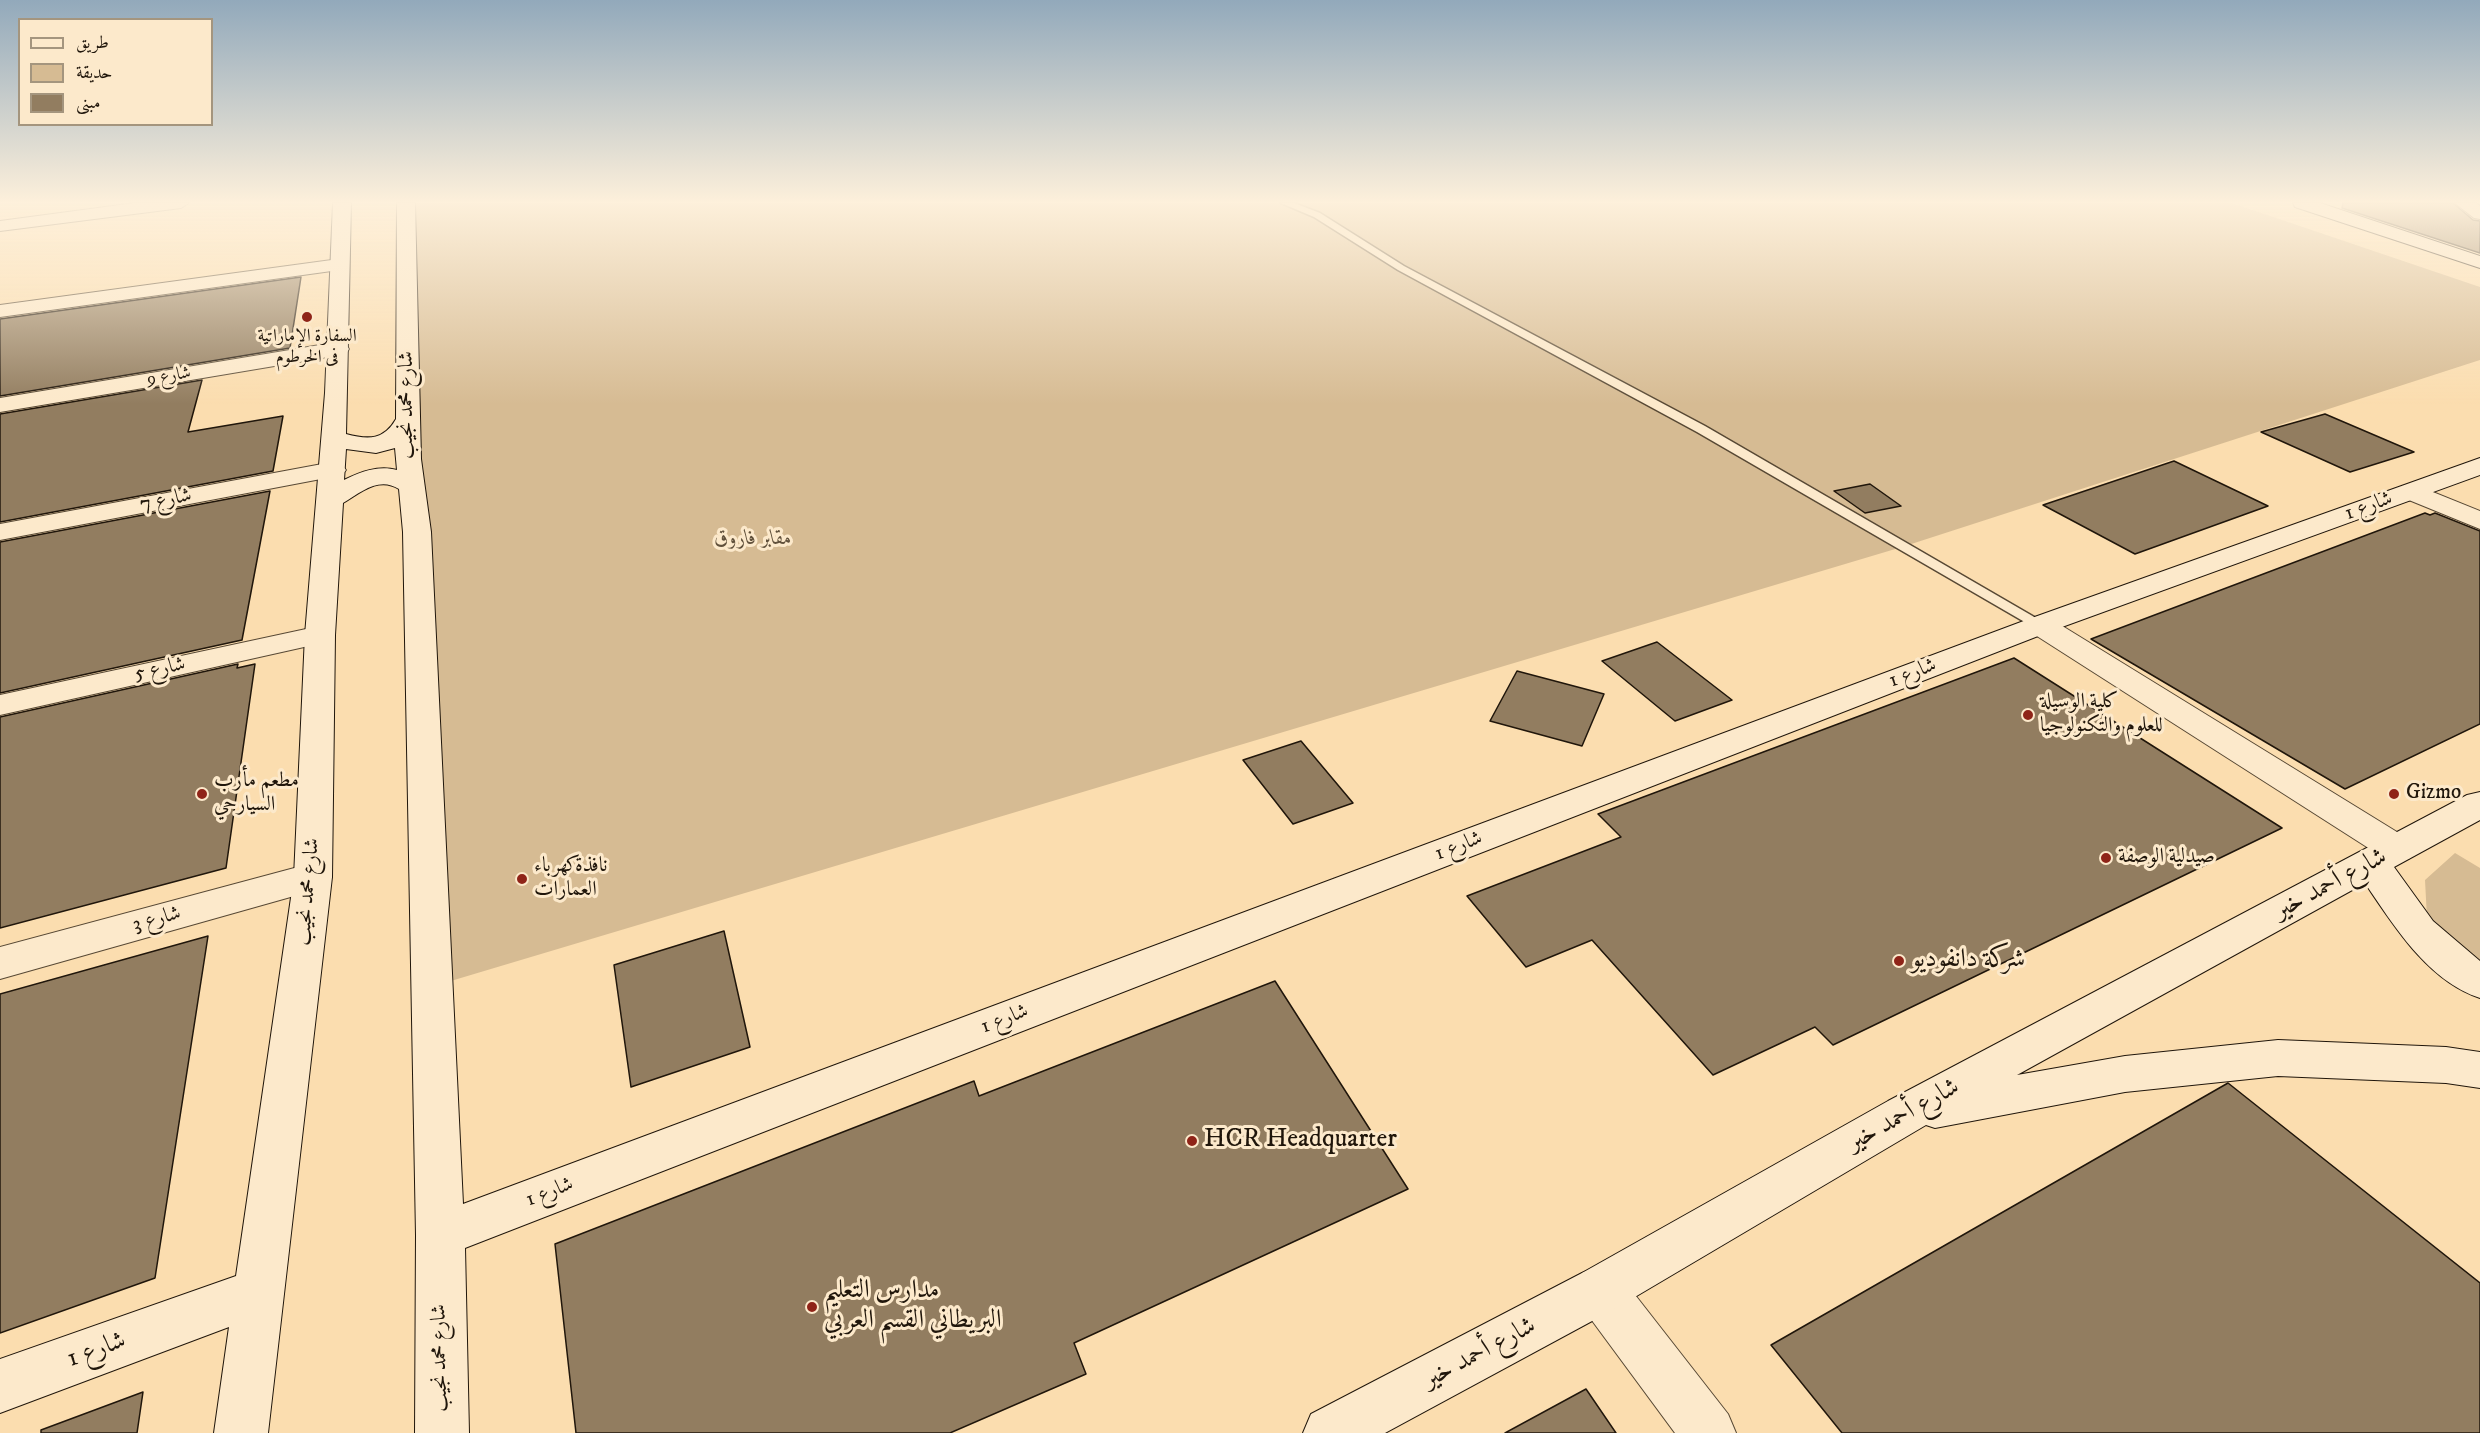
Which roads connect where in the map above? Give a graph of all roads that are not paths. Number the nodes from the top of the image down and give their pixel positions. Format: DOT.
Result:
graph roads {
  1 [pos="303,270"];
  2 [pos="339,270"];
  3 [pos="406,270"];
  4 [pos="1404,270"];
  5 [pos="0,311"];
  6 [pos="338,349"];
  7 [pos="0,405"];
  8 [pos="407,420"];
  9 [pos="2480,466"];
  10 [pos="332,469"];
  11 [pos="410,485"];
  12 [pos="2413,492"];
  13 [pos="2480,521"];
  14 [pos="0,532"];
  15 [pos="2040,626"];
  16 [pos="320,635"];
  17 [pos="0,705"];
  18 [pos="2480,804"];
  19 [pos="2384,856"];
  20 [pos="313,878"];
  21 [pos="0,963"];
  22 [pos="2480,982"];
  23 [pos="2480,1070"];
  24 [pos="1904,1115"];
  25 [pos="440,1235"];
  26 [pos="1600,1290"];
  27 [pos="261,1291"];
  28 [pos="0,1386"];
  29 [pos="241,1433"];
  30 [pos="442,1433"];
  31 [pos="1330,1433"];
  32 [pos="1709,1433"];
  1 -- 5 [label="main road"];
  2 -- 6 [label="main road, شارع محمد نجيب"];
  3 -- 8 [label="main road, شارع محمد نجيب"];
  4 -- 15 [label="lane"];
  6 -- 7 [label="main road, شارع 9"];
  6 -- 10 [label="main road, شارع محمد نجيب"];
  8 -- 10 [label="main road"];
  8 -- 11 [label="main road, شارع محمد نجيب"];
  9 -- 12 [label="main road, شارع 1"];
  10 -- 11 [label="main road"];
  10 -- 14 [label="main road, شارع 7"];
  10 -- 16 [label="main road, شارع محمد نجيب"];
  11 -- 25 [label="main road, شارع محمد نجيب"];
  12 -- 13 [label="main road"];
  12 -- 15 [label="main road, شارع 1"];
  15 -- 19 [label="main road"];
  15 -- 25 [label="main road, شارع 1"];
  16 -- 17 [label="main road, شارع 5"];
  16 -- 20 [label="main road, شارع محمد نجيب"];
  18 -- 19 [label="main road, شارع أحمد خير"];
  19 -- 22 [label="main road"];
  19 -- 24 [label="main road, شارع أحمد خير"];
  20 -- 21 [label="main road, شارع 3"];
  20 -- 27 [label="main road, شارع محمد نجيب"];
  23 -- 24 [label="main road"];
  24 -- 26 [label="main road, شارع أحمد خير"];
  25 -- 30 [label="main road, شارع محمد نجيب"];
  26 -- 31 [label="main road, شارع أحمد خير"];
  26 -- 32 [label="main road"];
  27 -- 28 [label="main road, شارع 1"];
  27 -- 29 [label="main road, شارع محمد نجيب"];
}
